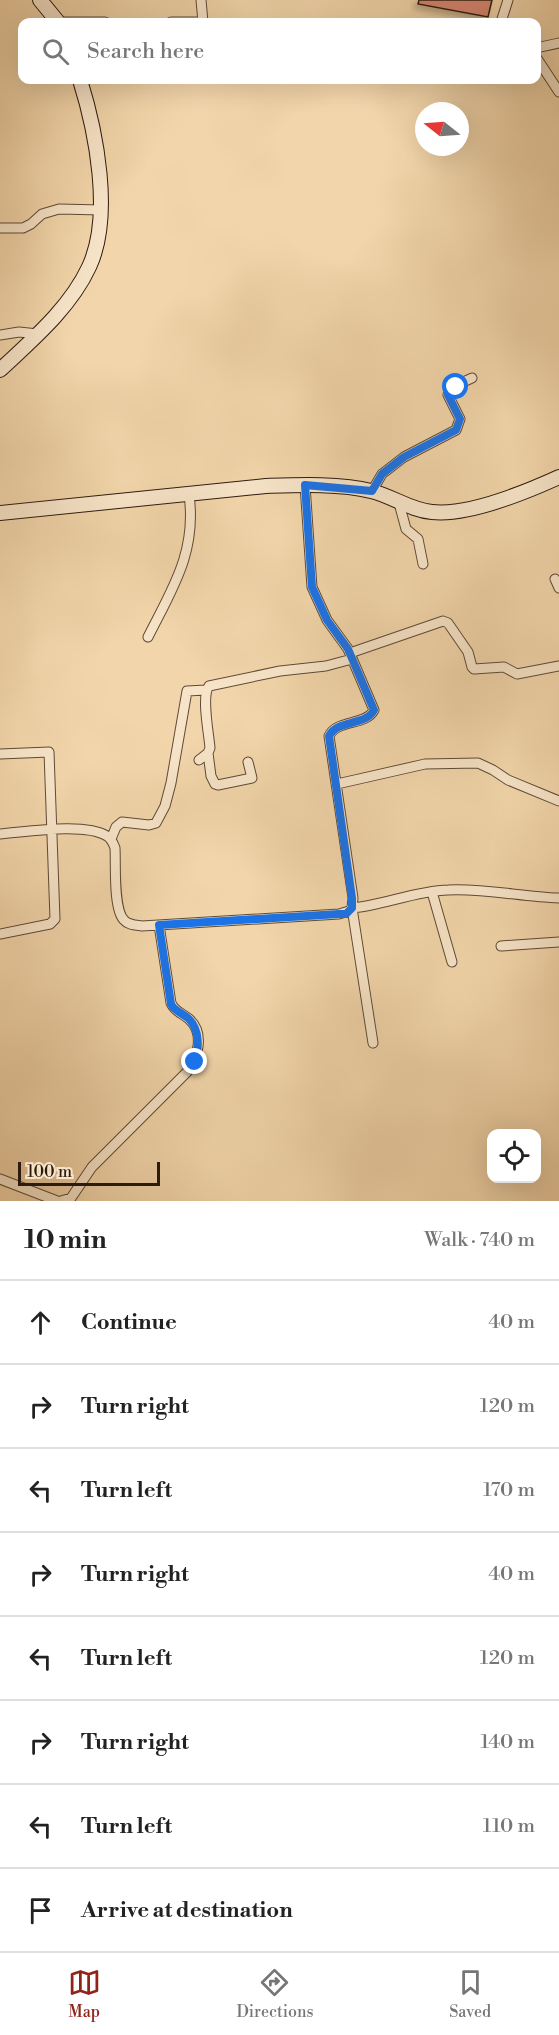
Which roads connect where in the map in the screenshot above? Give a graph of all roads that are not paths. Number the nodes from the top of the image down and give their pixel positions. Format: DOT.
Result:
graph roads {
  1 [pos="40,0"];
  2 [pos="201,0"];
  3 [pos="508,0"];
  4 [pos="55,18"];
  5 [pos="203,18"];
  6 [pos="502,18"];
  7 [pos="559,44"];
  8 [pos="541,47"];
  9 [pos="541,63"];
  10 [pos="81,84"];
  11 [pos="559,92"];
  12 [pos="101,210"];
  13 [pos="0,228"];
  14 [pos="38,334"];
  15 [pos="0,335"];
  16 [pos="0,370"];
  17 [pos="472,378"];
  18 [pos="559,477"];
  19 [pos="305,485"];
  20 [pos="372,491"];
  21 [pos="189,495"];
  22 [pos="399,503"];
  23 [pos="0,513"];
  24 [pos="423,564"];
  25 [pos="148,637"];
  26 [pos="351,656"];
  27 [pos="559,666"];
  28 [pos="206,690"];
  29 [pos="208,753"];
  30 [pos="0,754"];
  31 [pos="199,760"];
  32 [pos="248,762"];
  33 [pos="337,784"];
  34 [pos="559,801"];
  35 [pos="52,829"];
  36 [pos="0,834"];
  37 [pos="111,839"];
  38 [pos="432,892"];
  39 [pos="559,898"];
  40 [pos="352,908"];
  41 [pos="159,925"];
  42 [pos="0,934"];
  43 [pos="559,942"];
  44 [pos="501,946"];
  45 [pos="452,962"];
  46 [pos="373,1043"];
  47 [pos="0,1179"];
  48 [pos="59,1201"];
  1 -- 4 [label="main road"];
  2 -- 5 [label="street"];
  3 -- 6 [label="street"];
  7 -- 8 [label="street"];
  9 -- 11 [label="street"];
  10 -- 12 [label="main road"];
  12 -- 13 [label="street"];
  12 -- 14 [label="main road"];
  14 -- 15 [label="street"];
  14 -- 16 [label="main road"];
  17 -- 20 [label="street"];
  18 -- 22 [label="main road"];
  19 -- 20 [label="main road"];
  19 -- 21 [label="main road"];
  19 -- 26 [label="street"];
  20 -- 22 [label="main road"];
  21 -- 23 [label="main road"];
  21 -- 25 [label="street"];
  22 -- 24 [label="street"];
  26 -- 27 [label="street"];
  26 -- 28 [label="street"];
  26 -- 33 [label="street"];
  28 -- 29 [label="street"];
  28 -- 37 [label="street"];
  29 -- 31 [label="street"];
  29 -- 32 [label="street"];
  30 -- 35 [label="street"];
  33 -- 34 [label="street"];
  33 -- 40 [label="street"];
  35 -- 36 [label="street"];
  35 -- 37 [label="street"];
  35 -- 42 [label="street"];
  37 -- 41 [label="street"];
  38 -- 39 [label="street"];
  38 -- 40 [label="street"];
  38 -- 45 [label="street"];
  40 -- 41 [label="street"];
  40 -- 46 [label="street"];
  41 -- 48 [label="street"];
  43 -- 44 [label="street"];
  47 -- 48 [label="street"];
}
